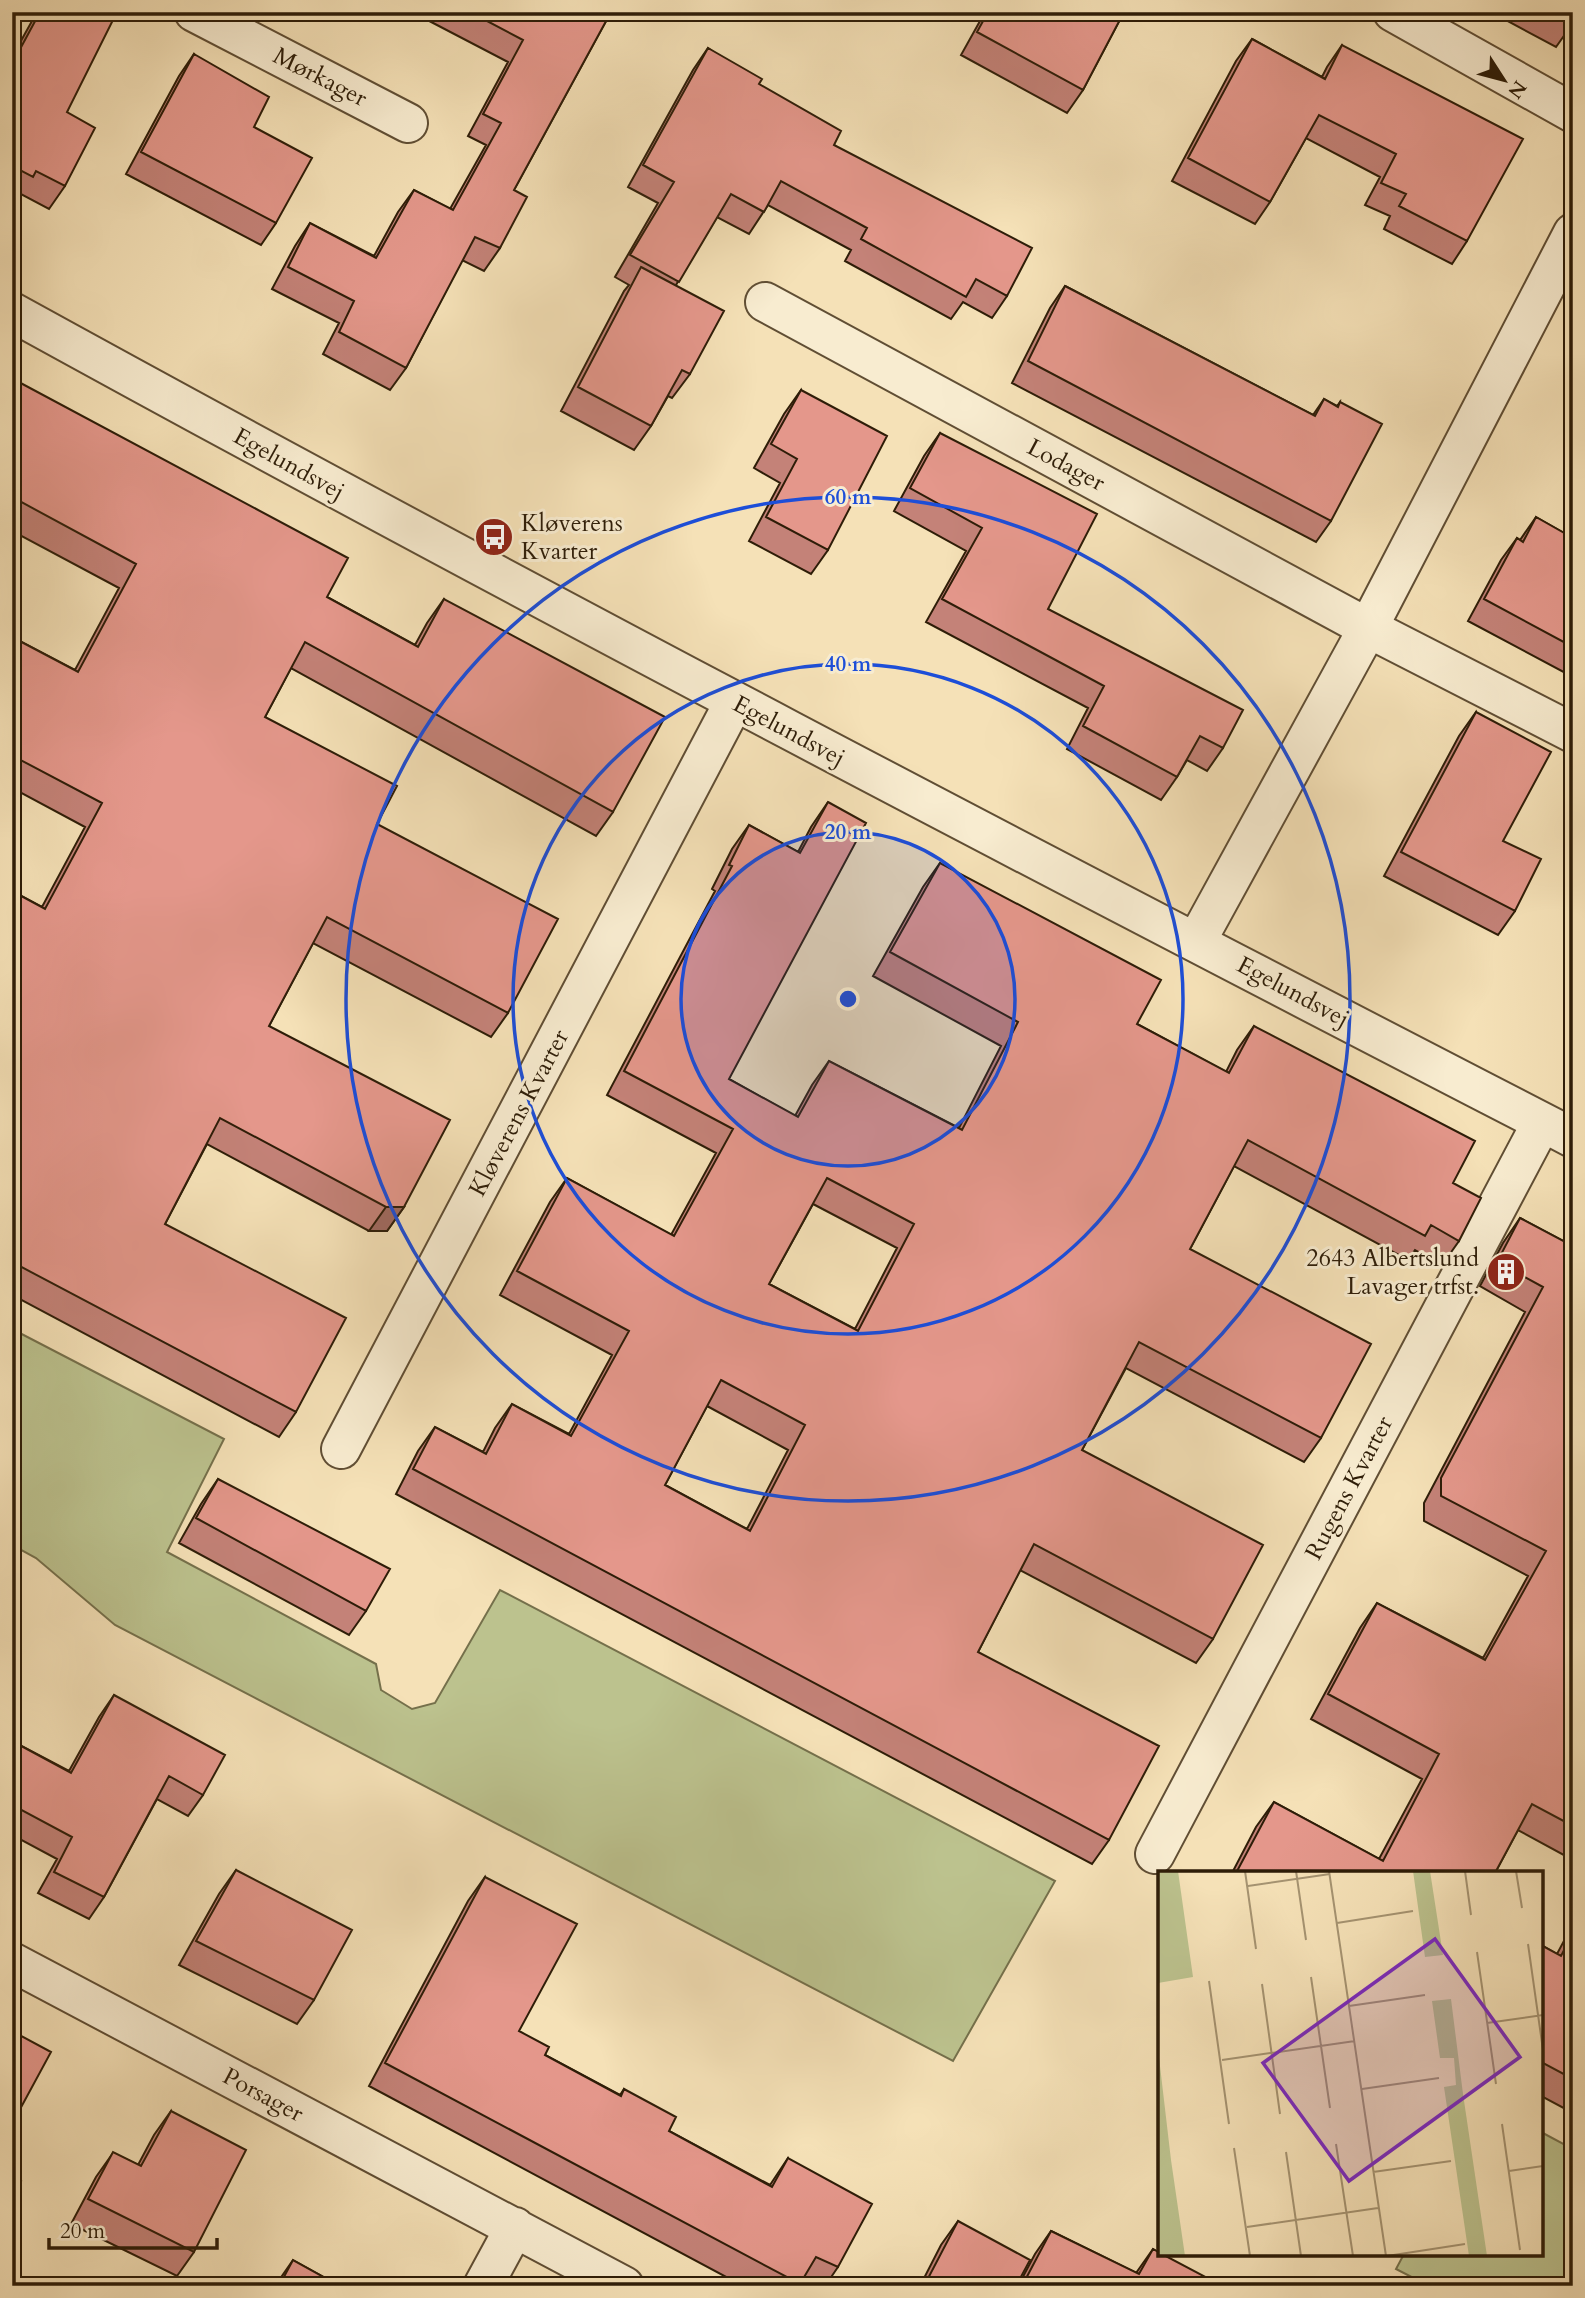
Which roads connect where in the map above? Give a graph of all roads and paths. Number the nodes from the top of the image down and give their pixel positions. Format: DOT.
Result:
graph roads {
  1 [pos="194,12"];
  2 [pos="1393,12"];
  3 [pos="1573,113"];
  4 [pos="408,123"];
  5 [pos="1573,233"];
  6 [pos="765,302"];
  7 [pos="12,312"];
  8 [pos="1367,628"];
  9 [pos="734,702"];
  10 [pos="1573,733"];
  11 [pos="1196,942"];
  12 [pos="1557,1130"];
  13 [pos="341,1449"];
  14 [pos="1155,1854"];
  15 [pos="12,1962"];
  16 [pos="514,2227"];
  17 [pos="484,2286"];
  18 [pos="624,2286"];
  1 -- 4 [label="street, Mørkager"];
  2 -- 3 [label="street"];
  5 -- 8 [label="street"];
  6 -- 8 [label="street, Lodager"];
  7 -- 9 [label="street, Egelundsvej"];
  8 -- 10 [label="street, Lodager"];
  8 -- 11 [label="street"];
  9 -- 11 [label="street, Egelundsvej"];
  9 -- 13 [label="street, Kløverens Kvarter"];
  11 -- 12 [label="street, Egelundsvej"];
  12 -- 14 [label="street, Rugens Kvarter"];
  15 -- 16 [label="street, Porsager"];
  16 -- 17 [label="street"];
  16 -- 18 [label="street, Porsager"];
}
